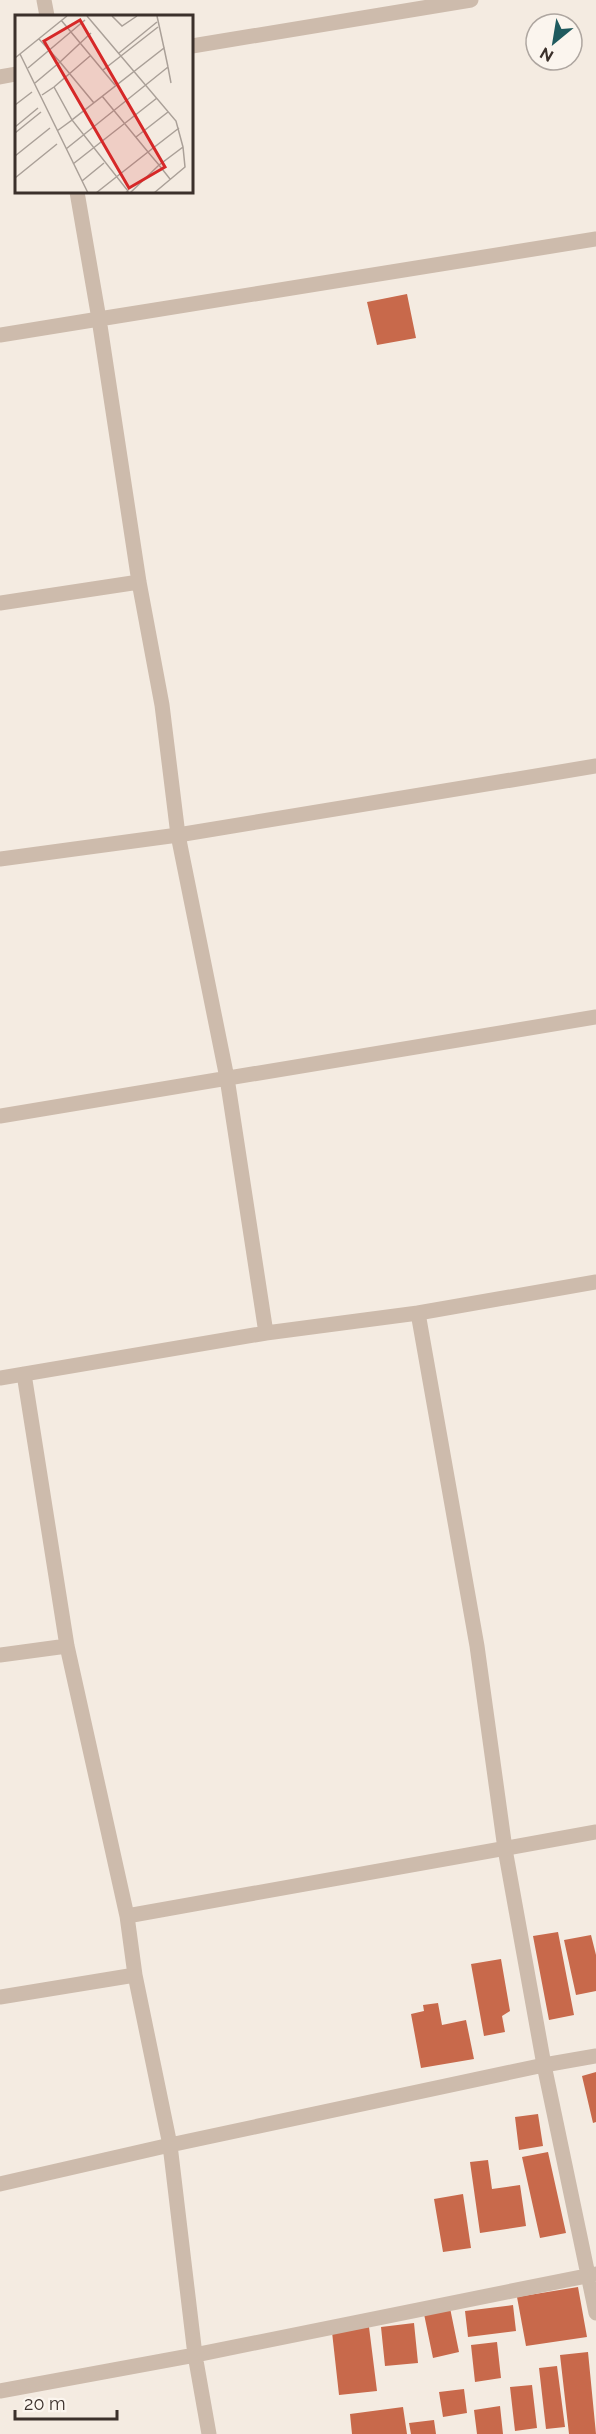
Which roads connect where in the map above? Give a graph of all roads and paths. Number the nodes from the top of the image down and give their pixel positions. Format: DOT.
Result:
graph roads {
  1 [pos="44,0"];
  2 [pos="471,0"];
  3 [pos="47,15"];
  4 [pos="194,46"];
  5 [pos="15,74"];
  6 [pos="0,76"];
  7 [pos="77,194"];
  8 [pos="596,239"];
  9 [pos="99,319"];
  10 [pos="0,335"];
  11 [pos="139,582"];
  12 [pos="0,603"];
  13 [pos="596,766"];
  14 [pos="178,835"];
  15 [pos="0,859"];
  16 [pos="596,1017"];
  17 [pos="227,1078"];
  18 [pos="0,1116"];
  19 [pos="596,1282"];
  20 [pos="418,1313"];
  21 [pos="267,1333"];
  22 [pos="24,1374"];
  23 [pos="0,1378"];
  24 [pos="68,1646"];
  25 [pos="0,1656"];
  26 [pos="596,1832"];
  27 [pos="505,1849"];
  28 [pos="127,1916"];
  29 [pos="135,1975"];
  30 [pos="0,1996"];
  31 [pos="596,2056"];
  32 [pos="544,2065"];
  33 [pos="170,2145"];
  34 [pos="0,2184"];
  35 [pos="592,2275"];
  36 [pos="596,2313"];
  37 [pos="195,2355"];
  38 [pos="0,2391"];
  39 [pos="210,2434"];
  1 -- 3 [label="street"];
  2 -- 4 [label="street"];
  5 -- 6 [label="street"];
  7 -- 9 [label="street"];
  8 -- 9 [label="street"];
  9 -- 10 [label="street"];
  9 -- 11 [label="street"];
  11 -- 12 [label="street"];
  11 -- 14 [label="street"];
  13 -- 14 [label="street"];
  14 -- 15 [label="street"];
  14 -- 17 [label="street"];
  16 -- 17 [label="street"];
  17 -- 18 [label="street"];
  17 -- 21 [label="street"];
  19 -- 20 [label="street"];
  20 -- 21 [label="street"];
  20 -- 27 [label="street"];
  21 -- 22 [label="street"];
  22 -- 23 [label="street"];
  22 -- 24 [label="street"];
  24 -- 25 [label="street"];
  24 -- 28 [label="street"];
  26 -- 27 [label="street"];
  27 -- 28 [label="street"];
  27 -- 32 [label="street"];
  28 -- 29 [label="street"];
  29 -- 30 [label="street"];
  29 -- 33 [label="street"];
  31 -- 32 [label="street"];
  32 -- 33 [label="street"];
  32 -- 35 [label="street"];
  33 -- 34 [label="street"];
  33 -- 37 [label="street"];
  35 -- 36 [label="street"];
  35 -- 37 [label="street"];
  37 -- 38 [label="street"];
  37 -- 39 [label="street"];
}
